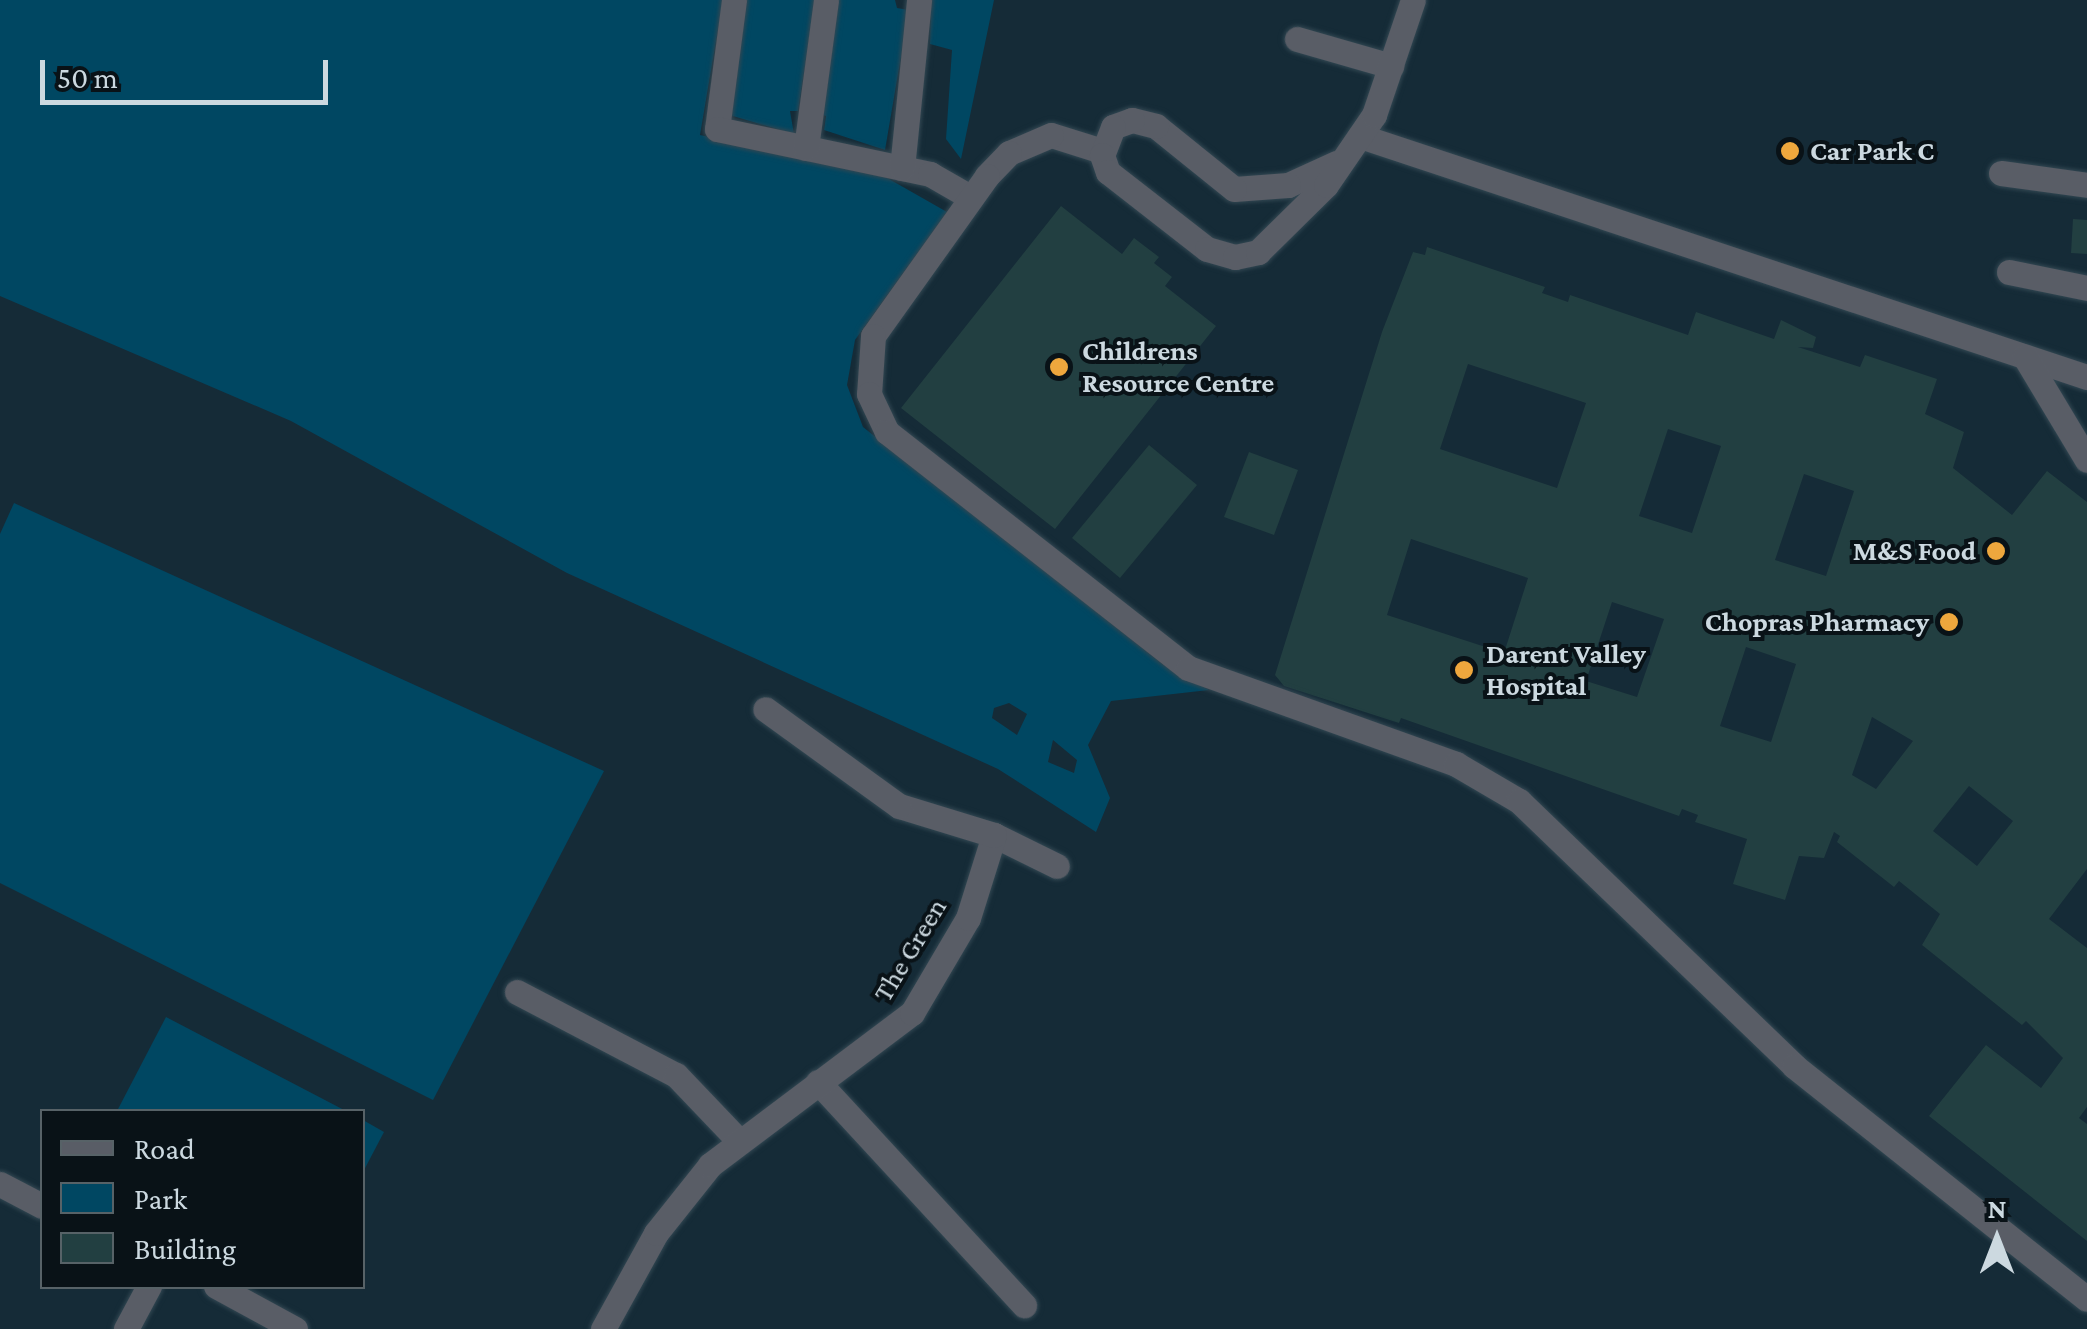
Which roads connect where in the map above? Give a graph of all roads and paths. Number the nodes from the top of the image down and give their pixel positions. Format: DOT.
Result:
graph roads {
  1 [pos="734,0"];
  2 [pos="826,0"];
  3 [pos="919,0"];
  4 [pos="1413,0"];
  5 [pos="1297,38"];
  6 [pos="1392,66"];
  7 [pos="1360,136"];
  8 [pos="806,148"];
  9 [pos="1102,151"];
  10 [pos="1336,163"];
  11 [pos="902,168"];
  12 [pos="2001,173"];
  13 [pos="2087,185"];
  14 [pos="970,198"];
  15 [pos="2009,272"];
  16 [pos="2087,288"];
  17 [pos="2025,357"];
  18 [pos="2087,378"];
  19 [pos="2087,460"];
  20 [pos="765,709"];
  21 [pos="994,835"];
  22 [pos="1057,866"];
  23 [pos="517,992"];
  24 [pos="818,1082"];
  25 [pos="739,1140"];
  26 [pos="0,1184"];
  27 [pos="40,1205"];
  28 [pos="147,1289"];
  29 [pos="221,1289"];
  30 [pos="2087,1298"];
  31 [pos="1024,1305"];
  32 [pos="126,1329"];
  33 [pos="294,1329"];
  34 [pos="603,1329"];
  1 -- 8 [label="street"];
  2 -- 8 [label="street"];
  3 -- 11 [label="street"];
  4 -- 6 [label="street"];
  5 -- 6 [label="street"];
  6 -- 7 [label="street"];
  7 -- 10 [label="street"];
  7 -- 17 [label="street"];
  8 -- 11 [label="street"];
  9 -- 10 [label="street"];
  9 -- 10 [label="street"];
  9 -- 14 [label="street"];
  11 -- 14 [label="street"];
  12 -- 13 [label="street"];
  14 -- 30 [label="street"];
  15 -- 16 [label="street"];
  17 -- 18 [label="street"];
  17 -- 19 [label="street"];
  20 -- 21 [label="street"];
  21 -- 22 [label="street"];
  21 -- 24 [label="street, The Green"];
  23 -- 25 [label="street"];
  24 -- 25 [label="street, The Green"];
  24 -- 31 [label="street"];
  25 -- 34 [label="street, The Green"];
  26 -- 27 [label="street"];
  28 -- 32 [label="street"];
  29 -- 33 [label="street"];
}
